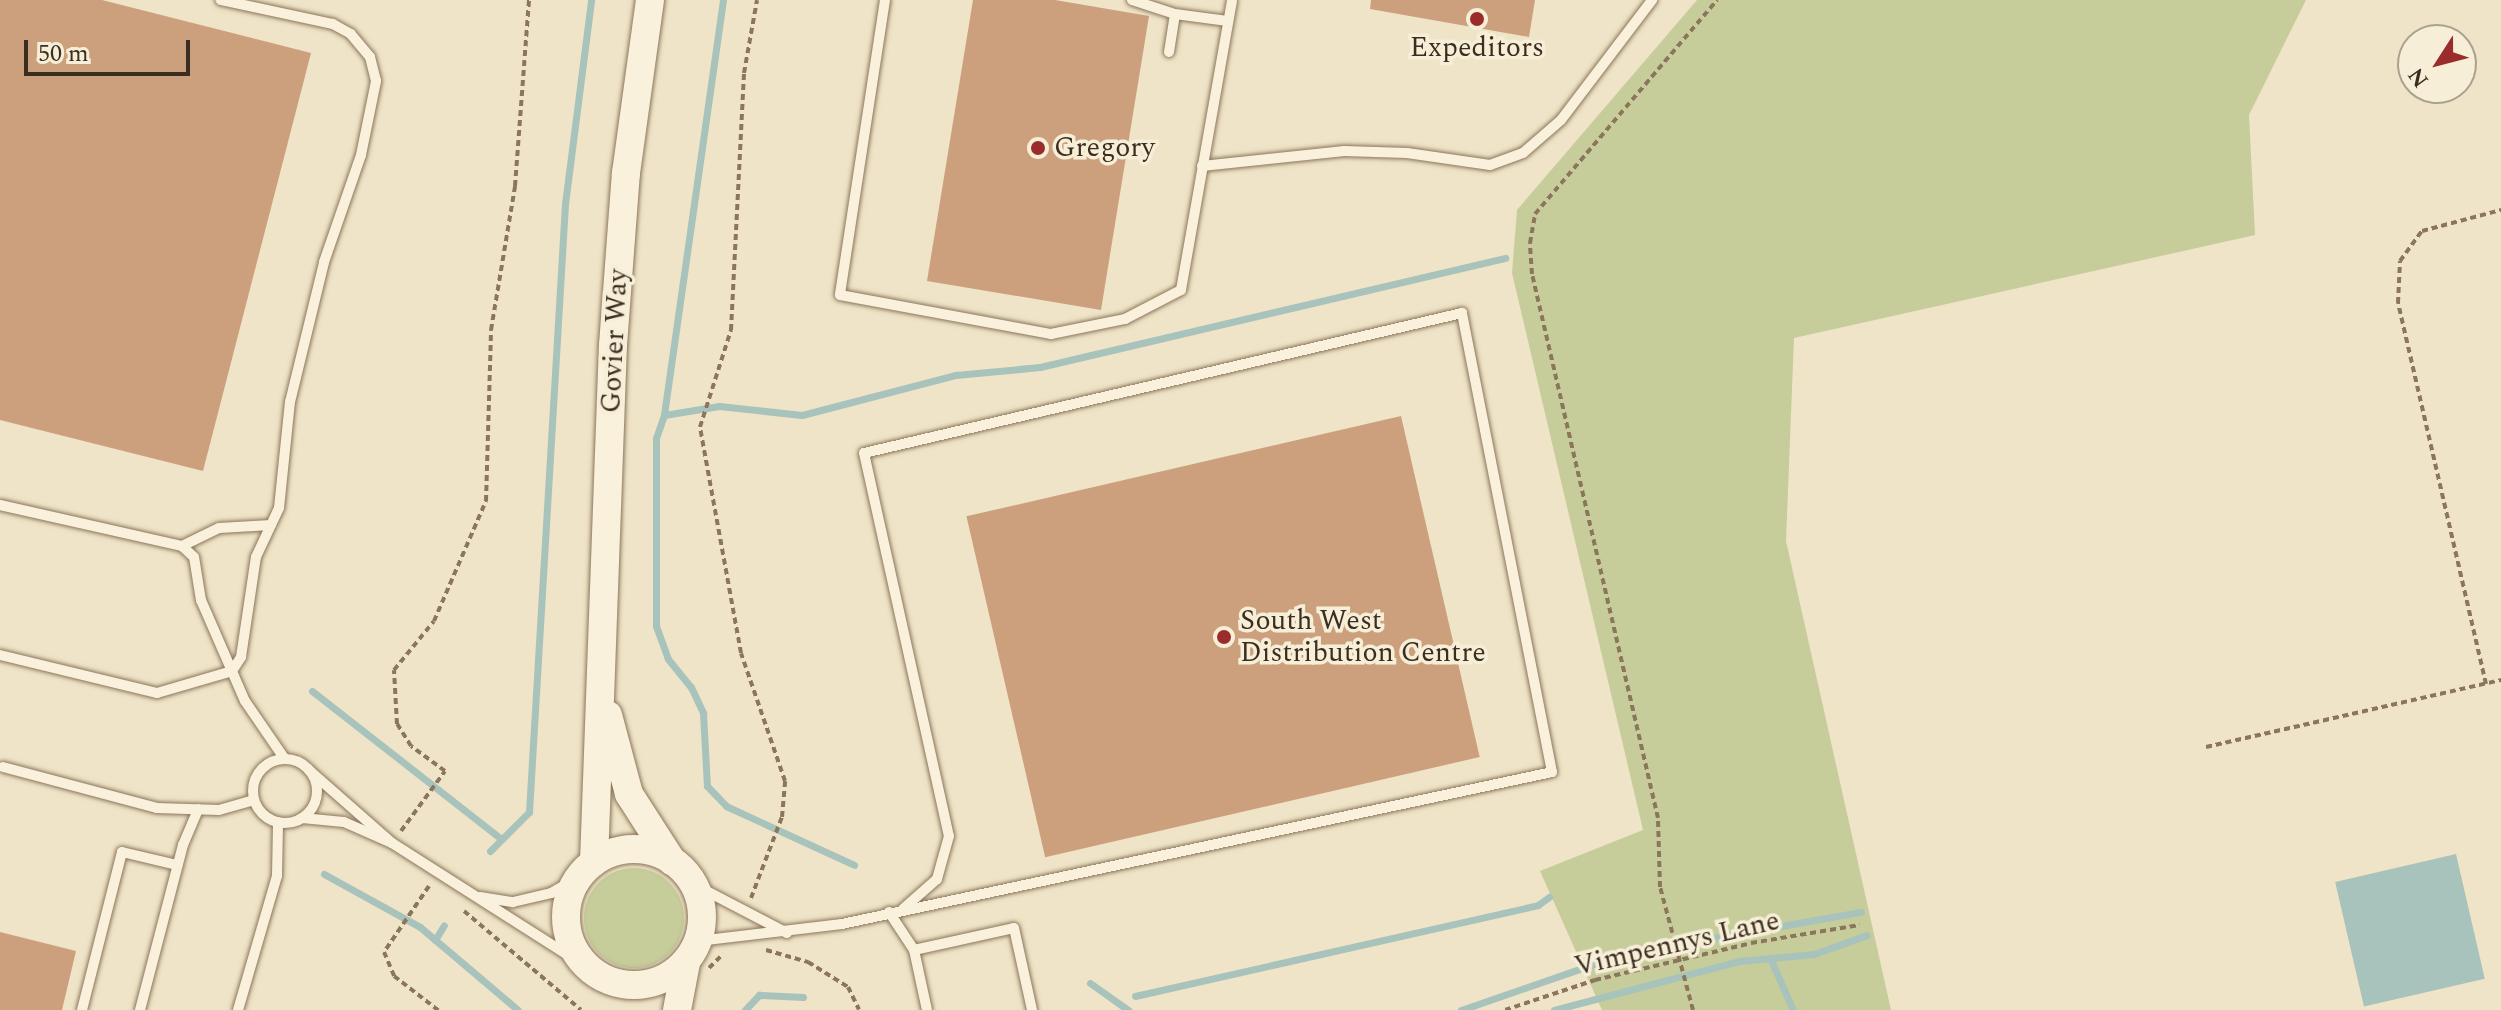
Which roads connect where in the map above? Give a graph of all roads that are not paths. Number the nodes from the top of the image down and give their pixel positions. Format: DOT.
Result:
graph roads {
  1 [pos="221,0"];
  2 [pos="650,0"];
  3 [pos="885,0"];
  4 [pos="1132,0"];
  5 [pos="1232,0"];
  6 [pos="1652,0"];
  7 [pos="1175,14"];
  8 [pos="1228,21"];
  9 [pos="1169,52"];
  10 [pos="1202,166"];
  11 [pos="0,505"];
  12 [pos="271,525"];
  13 [pos="182,546"];
  14 [pos="0,655"];
  15 [pos="232,671"];
  16 [pos="599,683"];
  17 [pos="284,758"];
  18 [pos="3,767"];
  19 [pos="309,770"];
  20 [pos="254,800"];
  21 [pos="198,809"];
  22 [pos="302,818"];
  23 [pos="278,822"];
  24 [pos="392,843"];
  25 [pos="672,861"];
  26 [pos="177,865"];
  27 [pos="586,870"];
  28 [pos="693,884"];
  29 [pos="474,896"];
  30 [pos="903,909"];
  31 [pos="889,912"];
  32 [pos="789,933"];
  33 [pos="914,950"];
  34 [pos="697,958"];
  35 [pos="599,975"];
  36 [pos="82,1010"];
  37 [pos="140,1010"];
  38 [pos="238,1010"];
  39 [pos="622,1010"];
  40 [pos="677,1010"];
  41 [pos="927,1010"];
  42 [pos="1032,1010"];
  1 -- 12 [label="lane"];
  2 -- 16 [label="street, Govier Way"];
  3 -- 10 [label="lane"];
  4 -- 7 [label="lane"];
  5 -- 8 [label="lane"];
  6 -- 10 [label="lane"];
  7 -- 8 [label="lane"];
  7 -- 9 [label="lane"];
  8 -- 10 [label="lane"];
  11 -- 13 [label="lane"];
  12 -- 13 [label="lane"];
  12 -- 15 [label="lane"];
  13 -- 15 [label="lane"];
  14 -- 15 [label="lane"];
  15 -- 17 [label="lane"];
  16 -- 25 [label="street, Govier Way"];
  16 -- 27 [label="street, Govier Way"];
  17 -- 19 [label="lane"];
  17 -- 20 [label="lane"];
  18 -- 21 [label="lane"];
  19 -- 22 [label="lane"];
  19 -- 24 [label="lane"];
  20 -- 21 [label="lane"];
  20 -- 23 [label="lane"];
  21 -- 26 [label="lane"];
  22 -- 23 [label="lane"];
  22 -- 24 [label="lane"];
  23 -- 38 [label="lane"];
  24 -- 29 [label="lane"];
  25 -- 27 [label="street"];
  25 -- 28 [label="street"];
  26 -- 36 [label="lane"];
  26 -- 37 [label="lane"];
  27 -- 29 [label="lane"];
  27 -- 35 [label="street"];
  28 -- 32 [label="lane"];
  28 -- 34 [label="street"];
  29 -- 35 [label="lane"];
  30 -- 30 [label="lane"];
  30 -- 31 [label="lane"];
  31 -- 32 [label="lane"];
  31 -- 33 [label="lane"];
  32 -- 34 [label="lane"];
  33 -- 41 [label="lane"];
  33 -- 42 [label="lane"];
  34 -- 35 [label="street"];
  34 -- 40 [label="street"];
  35 -- 39 [label="street"];
}
